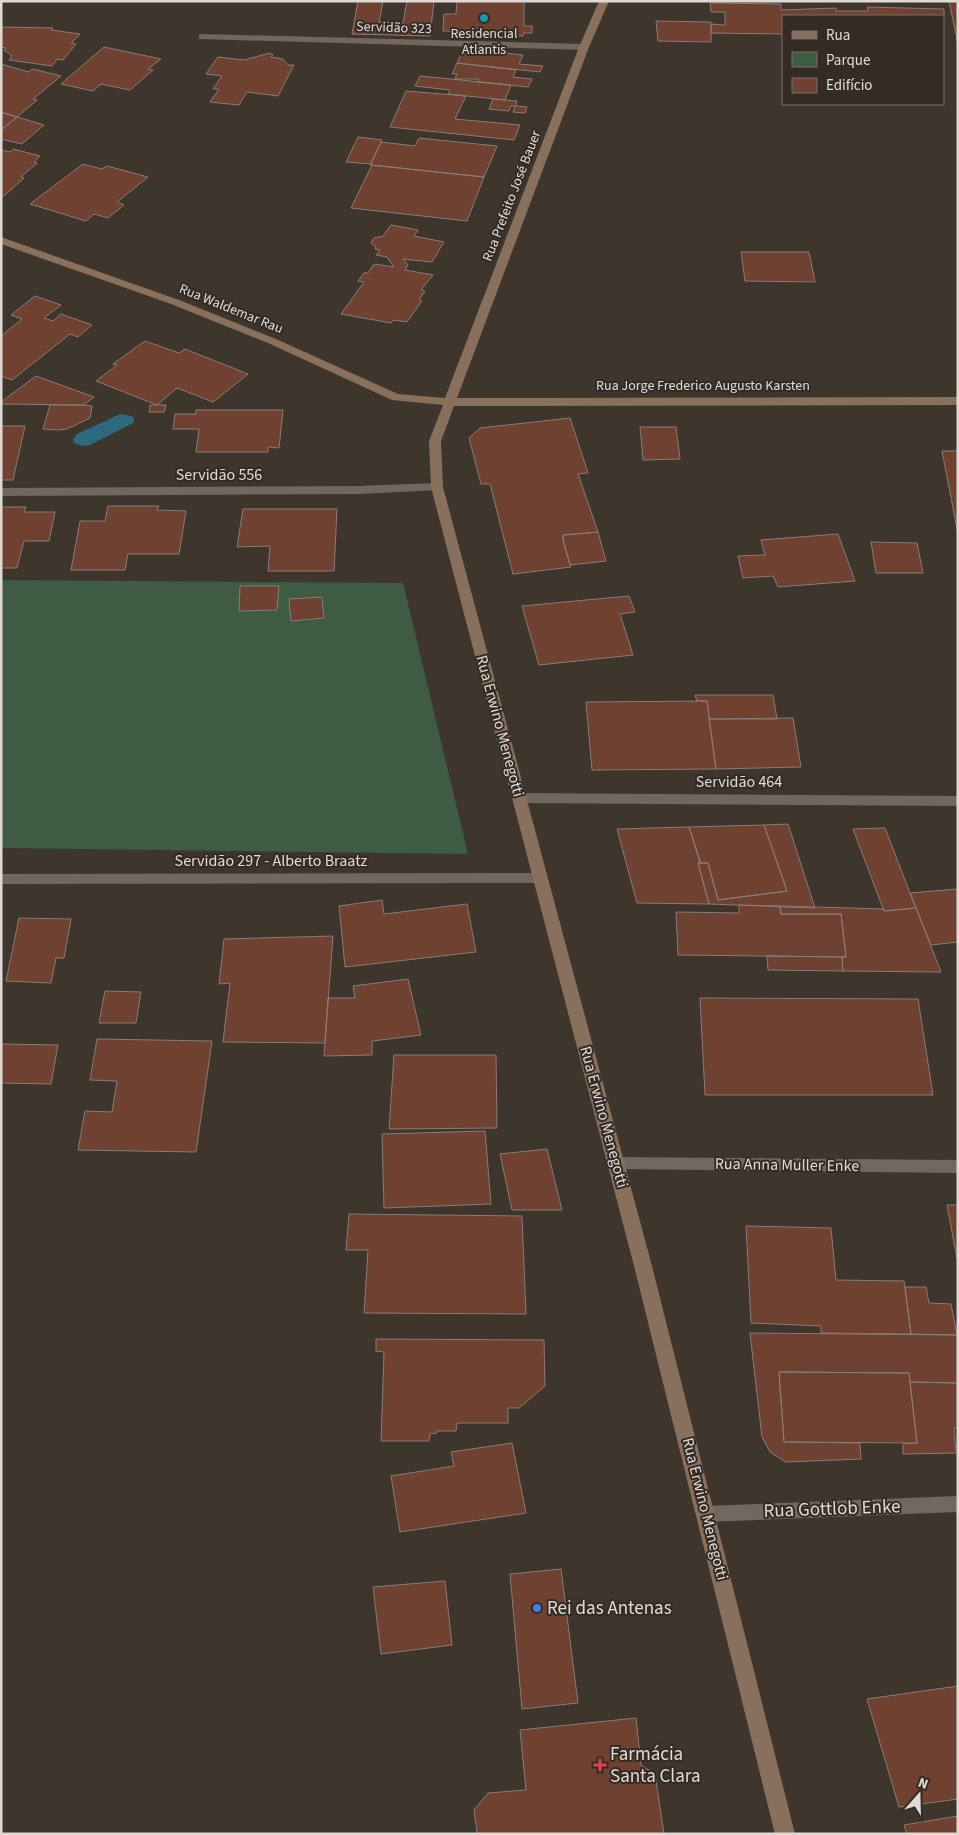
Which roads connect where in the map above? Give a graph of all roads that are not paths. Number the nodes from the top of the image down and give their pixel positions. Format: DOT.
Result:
graph roads {
  1 [pos="604,1"];
  2 [pos="202,37"];
  3 [pos="584,47"];
  4 [pos="1,240"];
  5 [pos="448,402"];
  6 [pos="958,402"];
  7 [pos="438,487"];
  8 [pos="1,492"];
  9 [pos="520,798"];
  10 [pos="958,801"];
  11 [pos="540,878"];
  12 [pos="1,880"];
  13 [pos="616,1163"];
  14 [pos="958,1167"];
  15 [pos="958,1504"];
  16 [pos="706,1514"];
  17 [pos="785,1834"];
  1 -- 3 [label="street, Rua Prefeito José Bauer"];
  2 -- 3 [label="street, Servidão 323"];
  3 -- 5 [label="street, Rua Prefeito José Bauer"];
  4 -- 5 [label="street, Rua Waldemar Rau"];
  5 -- 6 [label="street, Rua Jorge Frederico Augusto Karsten"];
  5 -- 7 [label="street, Rua Erwino Menegotti"];
  7 -- 8 [label="street, Servidão 556"];
  7 -- 9 [label="street, Rua Erwino Menegotti"];
  9 -- 10 [label="street, Servidão 464"];
  9 -- 11 [label="street, Rua Erwino Menegotti"];
  11 -- 12 [label="street, Servidão 297 - Alberto Braatz"];
  11 -- 13 [label="street, Rua Erwino Menegotti"];
  13 -- 14 [label="street, Rua Anna Muller Enke"];
  13 -- 16 [label="street, Rua Erwino Menegotti"];
  15 -- 16 [label="street, Rua Gottlob Enke"];
  16 -- 17 [label="street, Rua Erwino Menegotti"];
}
